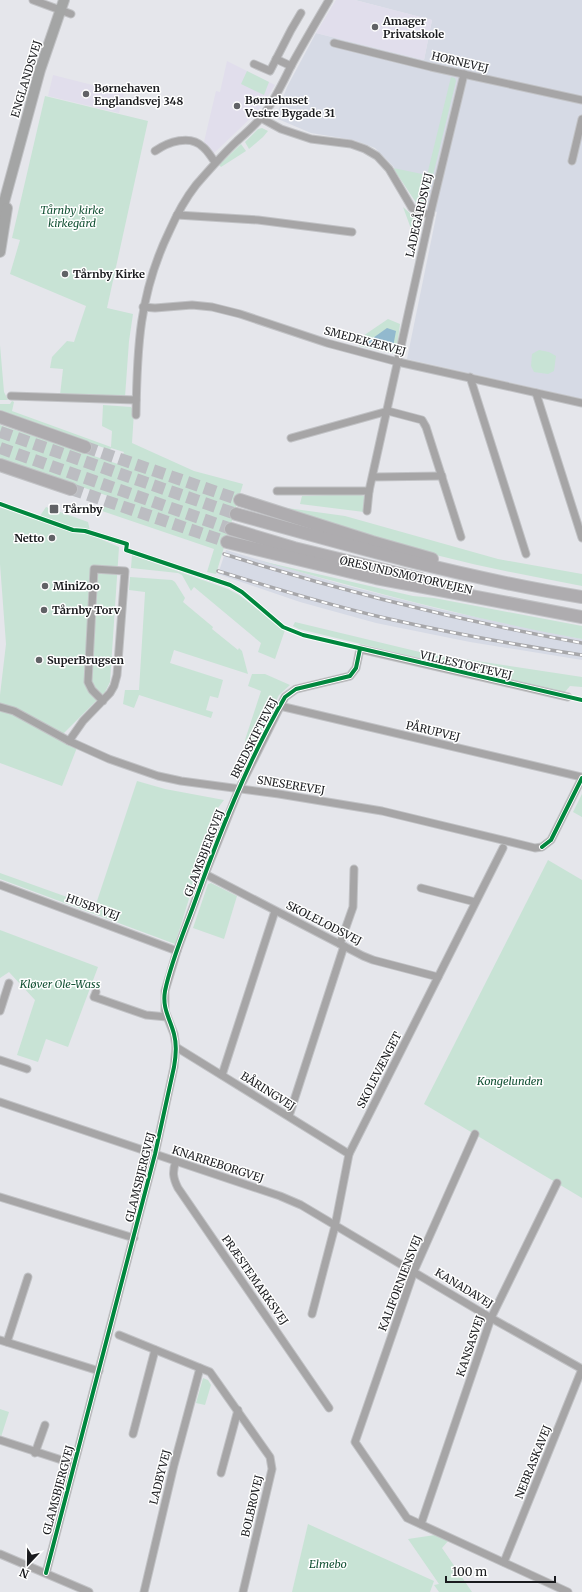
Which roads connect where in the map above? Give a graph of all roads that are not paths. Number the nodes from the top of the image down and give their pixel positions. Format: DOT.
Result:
graph roads {
  1 [pos="33,0"];
  2 [pos="64,0"];
  3 [pos="329,0"];
  4 [pos="60,11"];
  5 [pos="302,13"];
  6 [pos="71,14"];
  7 [pos="334,43"];
  8 [pos="276,59"];
  9 [pos="254,64"];
  10 [pos="291,66"];
  11 [pos="464,74"];
  12 [pos="582,100"];
  13 [pos="261,118"];
  14 [pos="582,119"];
  15 [pos="155,151"];
  16 [pos="572,161"];
  17 [pos="215,162"];
  18 [pos="4,189"];
  19 [pos="177,215"];
  20 [pos="430,215"];
  21 [pos="0,217"];
  22 [pos="352,232"];
  23 [pos="0,252"];
  24 [pos="143,307"];
  25 [pos="398,362"];
  26 [pos="470,377"];
  27 [pos="536,392"];
  28 [pos="11,396"];
  29 [pos="136,400"];
  30 [pos="582,403"];
  31 [pos="388,411"];
  32 [pos="136,415"];
  33 [pos="0,417"];
  34 [pos="291,438"];
  35 [pos="85,447"];
  36 [pos="0,465"];
  37 [pos="442,476"];
  38 [pos="372,477"];
  39 [pos="71,489"];
  40 [pos="369,491"];
  41 [pos="278,492"];
  42 [pos="240,500"];
  43 [pos="367,511"];
  44 [pos="236,514"];
  45 [pos="231,529"];
  46 [pos="461,538"];
  47 [pos="582,538"];
  48 [pos="227,542"];
  49 [pos="526,554"];
  50 [pos="582,591"];
  51 [pos="582,597"];
  52 [pos="582,612"];
  53 [pos="582,618"];
  54 [pos="360,649"];
  55 [pos="568,697"];
  56 [pos="103,701"];
  57 [pos="280,706"];
  58 [pos="0,707"];
  59 [pos="69,741"];
  60 [pos="582,778"];
  61 [pos="239,789"];
  62 [pos="502,848"];
  63 [pos="354,868"];
  64 [pos="205,874"];
  65 [pos="0,885"];
  66 [pos="421,888"];
  67 [pos="475,902"];
  68 [pos="275,911"];
  69 [pos="342,945"];
  70 [pos="177,950"];
  71 [pos="438,977"];
  72 [pos="9,983"];
  73 [pos="96,992"];
  74 [pos="0,1011"];
  75 [pos="167,1017"];
  76 [pos="176,1047"];
  77 [pos="0,1060"];
  78 [pos="27,1069"];
  79 [pos="222,1075"];
  80 [pos="0,1102"];
  81 [pos="289,1116"];
  82 [pos="475,1134"];
  83 [pos="155,1154"];
  84 [pos="349,1154"];
  85 [pos="176,1161"];
  86 [pos="557,1183"];
  87 [pos="0,1197"];
  88 [pos="334,1226"];
  89 [pos="134,1238"];
  90 [pos="414,1271"];
  91 [pos="28,1277"];
  92 [pos="312,1314"];
  93 [pos="491,1318"];
  94 [pos="119,1335"];
  95 [pos="0,1340"];
  96 [pos="8,1342"];
  97 [pos="155,1350"];
  98 [pos="200,1368"];
  99 [pos="582,1369"];
  100 [pos="99,1371"];
  101 [pos="329,1408"];
  102 [pos="238,1410"];
  103 [pos="45,1425"];
  104 [pos="133,1434"];
  105 [pos="0,1440"];
  106 [pos="35,1453"];
  107 [pos="74,1464"];
  108 [pos="221,1473"];
  109 [pos="420,1524"];
  110 [pos="0,1554"];
  111 [pos="504,1562"];
  112 [pos="46,1574"];
  113 [pos="89,1592"];
  114 [pos="144,1592"];
  115 [pos="243,1592"];
  116 [pos="568,1592"];
  1 -- 4 [label="street"];
  2 -- 4 [label="main road, ENGLANDSVEJ"];
  3 -- 10 [label="street"];
  4 -- 6 [label="street"];
  4 -- 18 [label="main road, ENGLANDSVEJ"];
  5 -- 8 [label="street"];
  7 -- 11 [label="street, HORNEVEJ"];
  8 -- 9 [label="street"];
  8 -- 10 [label="street"];
  10 -- 13 [label="street"];
  11 -- 12 [label="street, HORNEVEJ"];
  11 -- 20 [label="street, LADEGÅRDSVEJ"];
  13 -- 17 [label="street"];
  13 -- 20 [label="street"];
  14 -- 16 [label="street"];
  15 -- 17 [label="street"];
  17 -- 19 [label="street"];
  18 -- 21 [label="main road, ENGLANDSVEJ"];
  18 -- 23 [label="main road, ENGLANDSVEJ"];
  19 -- 22 [label="street"];
  19 -- 24 [label="street"];
  20 -- 25 [label="street, LADEGÅRDSVEJ"];
  24 -- 25 [label="street, SMEDEKÆRVEJ"];
  24 -- 29 [label="street"];
  25 -- 26 [label="street, SMEDEKÆRVEJ"];
  25 -- 31 [label="street, LADEGÅRDSVEJ"];
  26 -- 27 [label="street, SMEDEKÆRVEJ"];
  26 -- 49 [label="street"];
  27 -- 30 [label="street, SMEDEKÆRVEJ"];
  27 -- 47 [label="street"];
  28 -- 29 [label="street"];
  29 -- 32 [label="street"];
  31 -- 34 [label="street"];
  31 -- 37 [label="street"];
  31 -- 38 [label="street, LADEGÅRDSVEJ"];
  33 -- 35 [label="highway"];
  36 -- 39 [label="highway"];
  37 -- 38 [label="street"];
  37 -- 46 [label="street"];
  38 -- 40 [label="street, LADEGÅRDSVEJ"];
  40 -- 41 [label="street"];
  40 -- 43 [label="street, LADEGÅRDSVEJ"];
  42 -- 50 [label="highway"];
  44 -- 51 [label="highway, ØRESUNDSMOTORVEJEN"];
  45 -- 52 [label="highway, ØRESUNDSMOTORVEJEN"];
  48 -- 53 [label="highway"];
  54 -- 55 [label="street, VILLESTOFTEVEJ"];
  54 -- 57 [label="street, BREDSKIFTEVEJ"];
  56 -- 56 [label="street"];
  56 -- 59 [label="street"];
  57 -- 60 [label="street, PÅRUPVEJ"];
  57 -- 61 [label="street, BREDSKIFTEVEJ"];
  58 -- 59 [label="street, SNESEREVEJ"];
  59 -- 61 [label="street, SNESEREVEJ"];
  60 -- 61 [label="street, SNESEREVEJ"];
  61 -- 64 [label="street, GLAMSBJERGVEJ"];
  62 -- 67 [label="street, SKOLEVÆNGET"];
  63 -- 69 [label="street"];
  64 -- 68 [label="street, SKOLELODSVEJ"];
  64 -- 70 [label="street, GLAMSBJERGVEJ"];
  65 -- 70 [label="street, HUSBYVEJ"];
  66 -- 67 [label="street"];
  67 -- 71 [label="street, SKOLEVÆNGET"];
  68 -- 69 [label="street, SKOLELODSVEJ"];
  68 -- 79 [label="street"];
  69 -- 71 [label="street, SKOLELODSVEJ"];
  69 -- 81 [label="street"];
  70 -- 75 [label="street, GLAMSBJERGVEJ"];
  71 -- 84 [label="street, SKOLEVÆNGET"];
  72 -- 74 [label="street"];
  73 -- 75 [label="street"];
  75 -- 76 [label="street, GLAMSBJERGVEJ"];
  76 -- 79 [label="street, BÅRINGVEJ"];
  76 -- 83 [label="street, GLAMSBJERGVEJ"];
  77 -- 78 [label="street"];
  79 -- 81 [label="street, BÅRINGVEJ"];
  80 -- 83 [label="street, KNARREBORGVEJ"];
  81 -- 84 [label="street, BÅRINGVEJ"];
  82 -- 90 [label="street, KALIFORNIENSVEJ"];
  83 -- 85 [label="street, KNARREBORGVEJ"];
  83 -- 89 [label="street, GLAMSBJERGVEJ"];
  84 -- 88 [label="street, SKOLEVÆNGET"];
  85 -- 88 [label="street, KNARREBORGVEJ"];
  85 -- 101 [label="street, PRÆSTEMARKSVEJ"];
  86 -- 93 [label="street, KANSASVEJ"];
  87 -- 89 [label="street"];
  88 -- 90 [label="street, KANADAVEJ"];
  88 -- 92 [label="street, SKOLEVÆNGET"];
  89 -- 100 [label="street, GLAMSBJERGVEJ"];
  90 -- 93 [label="street, KANADAVEJ"];
  90 -- 109 [label="street, KALIFORNIENSVEJ"];
  91 -- 96 [label="street"];
  93 -- 99 [label="street, KANADAVEJ"];
  93 -- 109 [label="street, KANSASVEJ"];
  94 -- 97 [label="street, BOLBROVEJ"];
  95 -- 96 [label="street"];
  96 -- 100 [label="street"];
  97 -- 98 [label="street, BOLBROVEJ"];
  97 -- 104 [label="street"];
  98 -- 102 [label="street, BOLBROVEJ"];
  98 -- 114 [label="street, LADBYVEJ"];
  99 -- 111 [label="street, NEBRASKAVEJ"];
  100 -- 107 [label="street, GLAMSBJERGVEJ"];
  102 -- 108 [label="street"];
  102 -- 115 [label="street, BOLBROVEJ"];
  103 -- 106 [label="street"];
  105 -- 106 [label="street"];
  106 -- 107 [label="street"];
  107 -- 112 [label="street, GLAMSBJERGVEJ"];
  109 -- 111 [label="street"];
  110 -- 112 [label="street"];
  111 -- 116 [label="street"];
  112 -- 113 [label="street"];
}
